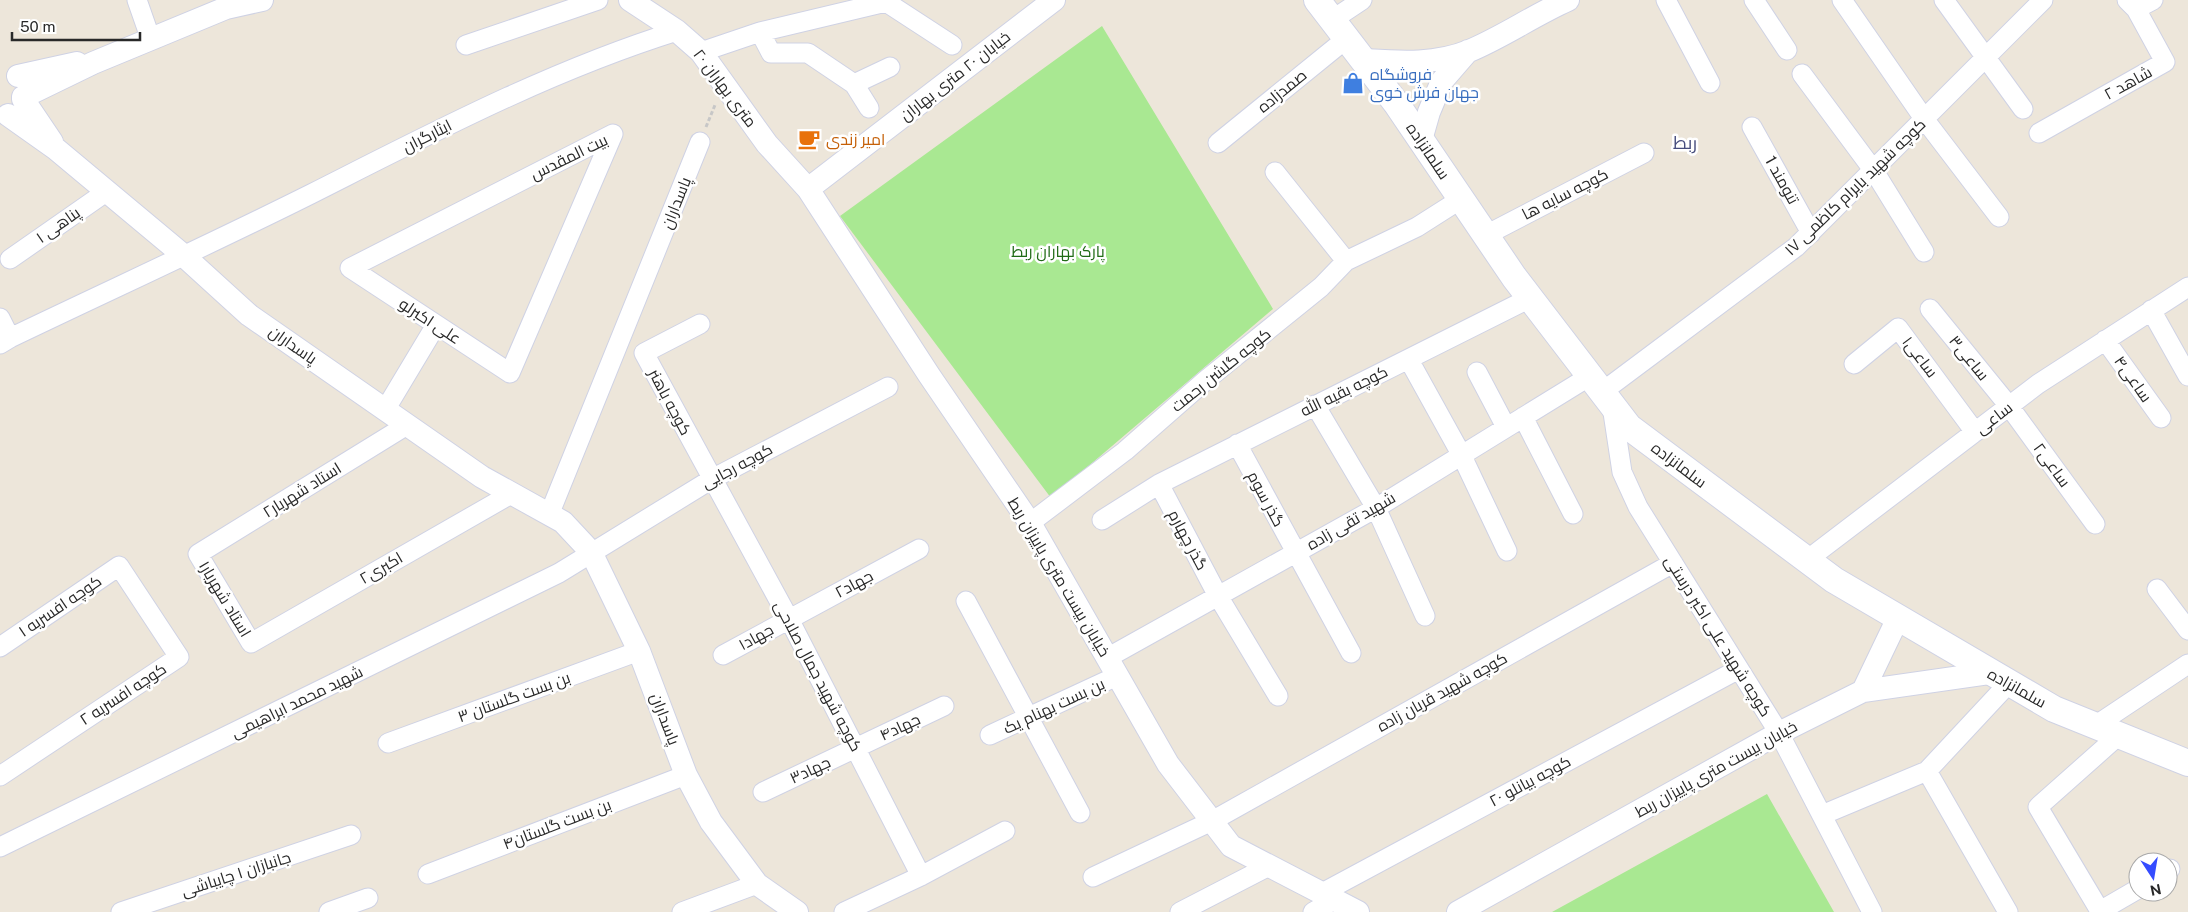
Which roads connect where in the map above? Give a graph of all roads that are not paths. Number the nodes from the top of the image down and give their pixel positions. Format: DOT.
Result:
graph roads {
  1 [pos="137,0"];
  2 [pos="262,0"];
  3 [pos="598,0"];
  4 [pos="630,0"];
  5 [pos="1054,0"];
  6 [pos="1317,0"];
  7 [pos="1362,0"];
  8 [pos="1568,0"];
  9 [pos="1666,0"];
  10 [pos="1754,0"];
  11 [pos="1842,0"];
  12 [pos="1944,0"];
  13 [pos="2043,0"];
  14 [pos="2153,0"];
  15 [pos="2132,5"];
  16 [pos="1339,30"];
  17 [pos="677,31"];
  18 [pos="760,32"];
  19 [pos="151,40"];
  20 [pos="466,45"];
  21 [pos="952,45"];
  22 [pos="1787,50"];
  23 [pos="1468,51"];
  24 [pos="701,52"];
  25 [pos="1363,60"];
  26 [pos="1986,60"];
  27 [pos="93,63"];
  28 [pos="890,67"];
  29 [pos="9,71"];
  30 [pos="1802,74"];
  31 [pos="1710,83"];
  32 [pos="854,84"];
  33 [pos="14,107"];
  34 [pos="869,108"];
  35 [pos="2023,109"];
  36 [pos="1925,120"];
  37 [pos="1752,127"];
  38 [pos="2039,133"];
  39 [pos="1421,140"];
  40 [pos="700,142"];
  41 [pos="1218,143"];
  42 [pos="1644,153"];
  43 [pos="1874,171"];
  44 [pos="1275,172"];
  45 [pos="808,189"];
  46 [pos="106,192"];
  47 [pos="1461,198"];
  48 [pos="1999,217"];
  49 [pos="1811,233"];
  50 [pos="1486,235"];
  51 [pos="1924,252"];
  52 [pos="183,255"];
  53 [pos="10,259"];
  54 [pos="1346,261"];
  55 [pos="350,268"];
  56 [pos="2187,289"];
  57 [pos="1530,298"];
  58 [pos="1930,309"];
  59 [pos="2151,310"];
  60 [pos="0,318"];
  61 [pos="700,324"];
  62 [pos="436,325"];
  63 [pos="2105,340"];
  64 [pos="5,341"];
  65 [pos="1409,360"];
  66 [pos="1854,364"];
  67 [pos="1477,372"];
  68 [pos="510,373"];
  69 [pos="2188,376"];
  70 [pos="888,387"];
  71 [pos="1601,391"];
  72 [pos="1315,404"];
  73 [pos="2009,406"];
  74 [pos="385,410"];
  75 [pos="1523,417"];
  76 [pos="2161,418"];
  77 [pos="407,425"];
  78 [pos="1506,427"];
  79 [pos="1975,432"];
  80 [pos="1237,444"];
  81 [pos="1461,454"];
  82 [pos="712,479"];
  83 [pos="1159,484"];
  84 [pos="511,494"];
  85 [pos="1376,508"];
  86 [pos="1573,514"];
  87 [pos="549,515"];
  88 [pos="1102,520"];
  89 [pos="1030,523"];
  90 [pos="2094,524"];
  91 [pos="919,549"];
  92 [pos="1507,551"];
  93 [pos="591,552"];
  94 [pos="1295,553"];
  95 [pos="198,554"];
  96 [pos="1807,560"];
  97 [pos="1673,563"];
  98 [pos="119,566"];
  99 [pos="2157,589"];
  100 [pos="1218,596"];
  101 [pos="966,601"];
  102 [pos="1425,616"];
  103 [pos="1898,618"];
  104 [pos="789,619"];
  105 [pos="2188,630"];
  106 [pos="251,643"];
  107 [pos="0,647"];
  108 [pos="639,651"];
  109 [pos="1351,653"];
  110 [pos="723,655"];
  111 [pos="2188,664"];
  112 [pos="1112,667"];
  113 [pos="1739,669"];
  114 [pos="1999,678"];
  115 [pos="1863,691"];
  116 [pos="1278,696"];
  117 [pos="944,706"];
  118 [pos="1030,717"];
  119 [pos="2095,726"];
  120 [pos="1779,733"];
  121 [pos="990,735"];
  122 [pos="2119,735"];
  123 [pos="388,743"];
  124 [pos="856,748"];
  125 [pos="2188,763"];
  126 [pos="1927,771"];
  127 [pos="686,775"];
  128 [pos="0,776"];
  129 [pos="764,792"];
  130 [pos="1080,813"];
  131 [pos="1822,815"];
  132 [pos="1212,821"];
  133 [pos="1005,831"];
  134 [pos="351,835"];
  135 [pos="0,847"];
  136 [pos="1269,866"];
  137 [pos="428,874"];
  138 [pos="921,876"];
  139 [pos="1093,878"];
  140 [pos="757,884"];
  141 [pos="2128,894"];
  142 [pos="368,898"];
  143 [pos="1323,902"];
  144 [pos="121,912"];
  145 [pos="329,912"];
  146 [pos="682,912"];
  147 [pos="797,912"];
  148 [pos="844,912"];
  149 [pos="1180,912"];
  150 [pos="1358,912"];
  151 [pos="1458,912"];
  152 [pos="1872,912"];
  153 [pos="2008,912"];
  1 -- 19 [label="street"];
  2 -- 19 [label="street"];
  3 -- 20 [label="street"];
  4 -- 17 [label="street, ۲۰ متری بهاران"];
  5 -- 45 [label="street, خیابان ۲۰ متری بهاران"];
  6 -- 16 [label="main road, سلمانزاده"];
  7 -- 16 [label="street, صمدزاده"];
  8 -- 23 [label="street"];
  9 -- 31 [label="street"];
  10 -- 22 [label="street"];
  11 -- 36 [label="street"];
  12 -- 26 [label="street"];
  13 -- 26 [label="street, کوچه شهید بایرام کاظمی ۱۷"];
  14 -- 15 [label="street"];
  15 -- 38 [label="street, شاهد ۲"];
  16 -- 25 [label="main road, سلمانزاده"];
  16 -- 41 [label="street, صمدزاده"];
  17 -- 24 [label="street, ۲۰ متری بهاران"];
  17 -- 52 [label="street, ایثارگران"];
  18 -- 21 [label="street"];
  18 -- 24 [label="street"];
  18 -- 32 [label="street"];
  19 -- 27 [label="street"];
  23 -- 25 [label="street"];
  23 -- 39 [label="street"];
  24 -- 45 [label="street, ۲۰ متری بهاران"];
  25 -- 39 [label="main road, سلمانزاده"];
  26 -- 35 [label="street"];
  26 -- 36 [label="street, کوچه شهید بایرام کاظمی ۱۷"];
  27 -- 29 [label="street"];
  27 -- 33 [label="street"];
  28 -- 32 [label="street"];
  29 -- 33 [label="street"];
  30 -- 43 [label="street"];
  32 -- 34 [label="street"];
  33 -- 46 [label="street, پاسداران"];
  36 -- 43 [label="street, کوچه شهید بایرام کاظمی ۱۷"];
  36 -- 48 [label="street"];
  37 -- 49 [label="street, تنومند 1"];
  39 -- 47 [label="main road, سلمانزاده"];
  40 -- 87 [label="street, پاسداران"];
  42 -- 50 [label="street, کوچه سایه ها"];
  43 -- 49 [label="street, کوچه شهید بایرام کاظمی ۱۷"];
  43 -- 51 [label="street"];
  44 -- 54 [label="street"];
  45 -- 89 [label="street, خیابان بیست متری پاییزان ربط"];
  46 -- 52 [label="street, پاسداران"];
  46 -- 53 [label="street, پناهی ۱"];
  47 -- 50 [label="main road, سلمانزاده"];
  47 -- 54 [label="street, کوچه گلشن رحمت"];
  49 -- 71 [label="street, کوچه شهید بایرام کاظمی ۱۷"];
  50 -- 57 [label="main road, سلمانزاده"];
  52 -- 64 [label="street, ایثارگران"];
  52 -- 74 [label="street, پاسداران"];
  54 -- 89 [label="street, کوچه گلشن رحمت"];
  55 -- 62 [label="street, علی اکبرلو"];
  55 -- 68 [label="street, بیت المقدس"];
  56 -- 59 [label="street, ساعی"];
  57 -- 65 [label="street, کوچه بقیه الله"];
  57 -- 71 [label="main road, سلمانزاده"];
  58 -- 73 [label="street, ساعی۳"];
  59 -- 63 [label="street, ساعی"];
  59 -- 69 [label="street"];
  60 -- 64 [label="street"];
  61 -- 82 [label="street, کوچه باهنر"];
  62 -- 68 [label="street, علی اکبرلو"];
  62 -- 74 [label="street"];
  63 -- 73 [label="street, ساعی"];
  63 -- 76 [label="street, ساعی۴"];
  65 -- 72 [label="street, کوچه بقیه الله"];
  65 -- 81 [label="street"];
  66 -- 79 [label="street, ساعی۱"];
  67 -- 78 [label="street"];
  70 -- 82 [label="street, کوچه رجایی"];
  71 -- 75 [label="street, شهید تقی زاده"];
  71 -- 96 [label="main road, سلمانزاده"];
  71 -- 97 [label="street, کوچه شهید علی اکبر درستی"];
  72 -- 80 [label="street, کوچه بقیه الله"];
  72 -- 85 [label="street"];
  73 -- 79 [label="street, ساعی"];
  73 -- 90 [label="street, ساعی۲"];
  74 -- 77 [label="street, پاسداران"];
  75 -- 78 [label="street, شهید تقی زاده"];
  75 -- 86 [label="street"];
  77 -- 84 [label="street, پاسداران"];
  77 -- 95 [label="street, استاد شهریار۲"];
  78 -- 81 [label="street, شهید تقی زاده"];
  79 -- 96 [label="street, ساعی"];
  80 -- 83 [label="street, کوچه بقیه الله"];
  80 -- 94 [label="street, گذر سوم"];
  81 -- 85 [label="street, شهید تقی زاده"];
  81 -- 92 [label="street"];
  82 -- 93 [label="street, کوچه رجایی"];
  82 -- 104 [label="street, کوچه شهید جمال صلاحی"];
  83 -- 88 [label="street, کوچه بقیه الله"];
  83 -- 100 [label="street, گذر چهارم"];
  84 -- 87 [label="street, پاسداران"];
  84 -- 106 [label="street, اکبری۲"];
  85 -- 94 [label="street, شهید تقی زاده"];
  85 -- 102 [label="street"];
  87 -- 93 [label="street, پاسداران"];
  89 -- 112 [label="street, خیابان بیست متری پاییزان ربط"];
  91 -- 104 [label="street, جهاد۲"];
  93 -- 108 [label="street, پاسداران"];
  93 -- 135 [label="street, شهید محمد ابراهیمی"];
  94 -- 100 [label="street, شهید تقی زاده"];
  94 -- 109 [label="street, گذر سوم"];
  95 -- 106 [label="street, استاد شهریار۱"];
  96 -- 103 [label="main road, سلمانزاده"];
  97 -- 113 [label="street, کوچه شهید علی اکبر درستی"];
  97 -- 132 [label="street, کوچه شهید قربان زاده"];
  98 -- 107 [label="street, کوچه افسریه ۱"];
  98 -- 128 [label="street, کوچه افسریه ۲"];
  99 -- 105 [label="street"];
  100 -- 112 [label="street, شهید تقی زاده"];
  100 -- 116 [label="street, گذر چهارم"];
  101 -- 118 [label="street"];
  103 -- 114 [label="main road, سلمانزاده"];
  103 -- 115 [label="street"];
  104 -- 110 [label="street, جهاد۱"];
  104 -- 124 [label="street, کوچه شهید جمال صلاحی"];
  108 -- 123 [label="street, بن بست گلستان ۳"];
  108 -- 127 [label="street, پاسداران"];
  111 -- 119 [label="street"];
  112 -- 118 [label="street, بن بست بهنام یک"];
  112 -- 132 [label="street, خیابان بیست متری پاییزان ربط"];
  113 -- 120 [label="street, کوچه شهید علی اکبر درستی"];
  113 -- 143 [label="street, کوچه بیانلو ۲۰"];
  114 -- 115 [label="street, خیابان بیست متری پاییزان ربط"];
  114 -- 119 [label="main road, سلمانزاده"];
  114 -- 126 [label="street"];
  115 -- 120 [label="street, خیابان بیست متری پاییزان ربط"];
  117 -- 124 [label="street, جهاد۴"];
  118 -- 121 [label="street, بن بست بهنام یک"];
  118 -- 130 [label="street"];
  119 -- 122 [label="main road, سلمانزاده"];
  120 -- 131 [label="street, کوچه شهید علی اکبر درستی"];
  120 -- 151 [label="street, خیابان بیست متری پاییزان ربط"];
  122 -- 125 [label="main road, سلمانزاده"];
  122 -- 141 [label="street"];
  124 -- 129 [label="street, جهاد۳"];
  124 -- 138 [label="street, کوچه شهید جمال صلاحی"];
  126 -- 131 [label="street"];
  126 -- 153 [label="street"];
  127 -- 137 [label="street, بن بست گلستان۴"];
  127 -- 140 [label="street, پاسداران"];
  131 -- 152 [label="street, کوچه شهید علی اکبر درستی"];
  132 -- 136 [label="street, خیابان بیست متری پاییزان ربط"];
  132 -- 139 [label="street, کوچه شهید قربان زاده"];
  133 -- 138 [label="street"];
  134 -- 144 [label="street, جانبازان ۱ چایباشی"];
  136 -- 143 [label="street, خیابان بیست متری پاییزان ربط"];
  136 -- 149 [label="street"];
  138 -- 148 [label="street"];
  140 -- 146 [label="street"];
  140 -- 147 [label="street, پاسداران"];
  142 -- 145 [label="street"];
  143 -- 150 [label="street, خیابان بیست متری پاییزان ربط"];
}
